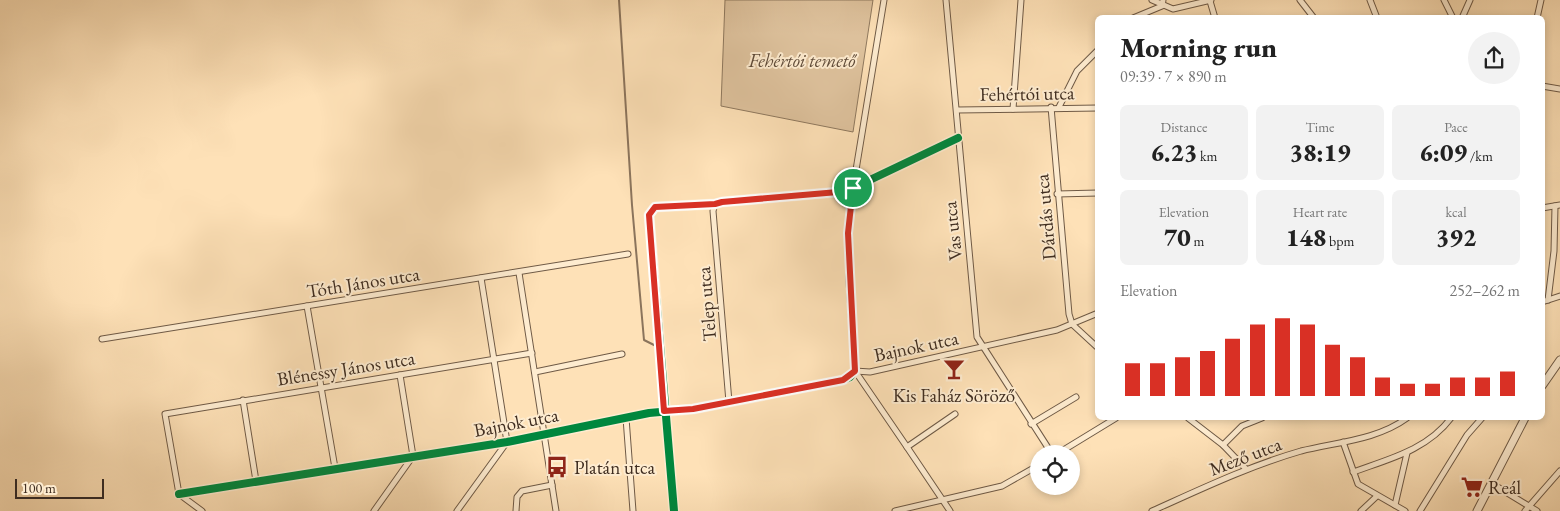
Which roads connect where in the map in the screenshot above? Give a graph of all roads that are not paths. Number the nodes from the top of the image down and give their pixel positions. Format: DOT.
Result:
graph roads {
  1 [pos="884,0"];
  2 [pos="946,0"];
  3 [pos="1021,0"];
  4 [pos="1152,0"];
  5 [pos="1210,0"];
  6 [pos="1300,0"];
  7 [pos="1370,0"];
  8 [pos="1444,0"];
  9 [pos="1470,0"];
  10 [pos="1541,0"];
  11 [pos="1163,3"];
  12 [pos="1139,15"];
  13 [pos="1214,15"];
  14 [pos="1312,15"];
  15 [pos="1376,15"];
  16 [pos="1452,15"];
  17 [pos="1463,15"];
  18 [pos="1538,15"];
  19 [pos="1095,53"];
  20 [pos="1545,86"];
  21 [pos="1560,89"];
  22 [pos="1059,107"];
  23 [pos="1052,108"];
  24 [pos="1095,108"];
  25 [pos="1013,109"];
  26 [pos="957,110"];
  27 [pos="958,138"];
  28 [pos="853,188"];
  29 [pos="1095,193"];
  30 [pos="1057,194"];
  31 [pos="715,204"];
  32 [pos="1557,205"];
  33 [pos="628,254"];
  34 [pos="519,273"];
  35 [pos="480,278"];
  36 [pos="1560,296"];
  37 [pos="1545,301"];
  38 [pos="307,306"];
  39 [pos="1095,314"];
  40 [pos="1072,324"];
  41 [pos="102,339"];
  42 [pos="1095,345"];
  43 [pos="982,348"];
  44 [pos="532,353"];
  45 [pos="622,354"];
  46 [pos="492,359"];
  47 [pos="1560,360"];
  48 [pos="855,371"];
  49 [pos="535,372"];
  50 [pos="400,375"];
  51 [pos="1545,382"];
  52 [pos="322,387"];
  53 [pos="1076,397"];
  54 [pos="243,400"];
  55 [pos="729,402"];
  56 [pos="664,411"];
  57 [pos="955,414"];
  58 [pos="626,418"];
  59 [pos="1113,420"];
  60 [pos="1191,420"];
  61 [pos="1257,420"];
  62 [pos="1403,420"];
  63 [pos="1449,420"];
  64 [pos="1480,420"];
  65 [pos="1523,420"];
  66 [pos="1031,424"];
  67 [pos="545,434"];
  68 [pos="507,442"];
  69 [pos="1343,442"];
  70 [pos="1046,445"];
  71 [pos="1072,445"];
  72 [pos="1223,445"];
  73 [pos="907,447"];
  74 [pos="1407,453"];
  75 [pos="414,456"];
  76 [pos="335,468"];
  77 [pos="1246,469"];
  78 [pos="1030,470"];
  79 [pos="1560,471"];
  80 [pos="1353,472"];
  81 [pos="256,481"];
  82 [pos="1491,483"];
  83 [pos="552,485"];
  84 [pos="179,494"];
  85 [pos="1378,496"];
  86 [pos="942,499"];
  87 [pos="1395,505"];
  88 [pos="1527,508"];
  89 [pos="202,511"];
  90 [pos="374,511"];
  91 [pos="457,511"];
  92 [pos="516,511"];
  93 [pos="556,511"];
  94 [pos="633,511"];
  95 [pos="674,511"];
  96 [pos="895,511"];
  97 [pos="950,511"];
  98 [pos="1152,511"];
  99 [pos="1361,511"];
  100 [pos="1405,511"];
  101 [pos="1420,511"];
  102 [pos="1477,511"];
  103 [pos="1536,511"];
  1 -- 28 [label="street"];
  2 -- 26 [label="street, Vas utca"];
  3 -- 25 [label="street"];
  4 -- 11 [label="street"];
  5 -- 11 [label="street"];
  5 -- 13 [label="street"];
  6 -- 14 [label="street"];
  7 -- 15 [label="street"];
  8 -- 16 [label="street"];
  9 -- 17 [label="street"];
  10 -- 18 [label="street"];
  11 -- 12 [label="street"];
  19 -- 22 [label="street"];
  20 -- 21 [label="street"];
  22 -- 23 [label="street, Fehértói utca"];
  22 -- 24 [label="street, Fehértói utca"];
  23 -- 25 [label="street, Fehértói utca"];
  23 -- 30 [label="street, Dárdás utca"];
  25 -- 26 [label="street, Fehértói utca"];
  26 -- 27 [label="street, Vas utca"];
  27 -- 28 [label="street"];
  27 -- 43 [label="street, Vas utca"];
  28 -- 31 [label="street"];
  28 -- 48 [label="street"];
  29 -- 30 [label="street"];
  30 -- 40 [label="street, Dárdás utca"];
  31 -- 55 [label="street, Telep utca"];
  31 -- 56 [label="street"];
  32 -- 37 [label="street"];
  33 -- 34 [label="street, Tóth János utca"];
  34 -- 35 [label="street, Tóth János utca"];
  34 -- 44 [label="street"];
  35 -- 38 [label="street, Tóth János utca"];
  35 -- 46 [label="street"];
  36 -- 37 [label="street"];
  38 -- 41 [label="street, Tóth János utca"];
  38 -- 52 [label="street"];
  39 -- 40 [label="street, Bajnok utca"];
  40 -- 42 [label="street"];
  40 -- 43 [label="street, Bajnok utca"];
  43 -- 48 [label="street, Bajnok utca"];
  43 -- 66 [label="street, Vas utca"];
  44 -- 46 [label="street, Blénessy János utca"];
  44 -- 49 [label="street"];
  45 -- 49 [label="street"];
  46 -- 50 [label="street, Blénessy János utca"];
  46 -- 68 [label="street"];
  47 -- 51 [label="street"];
  48 -- 55 [label="street, Bajnok utca"];
  48 -- 73 [label="street"];
  49 -- 67 [label="street"];
  50 -- 52 [label="street, Blénessy János utca"];
  50 -- 75 [label="street"];
  52 -- 54 [label="street, Blénessy János utca"];
  52 -- 76 [label="street"];
  53 -- 66 [label="street"];
  54 -- 81 [label="street"];
  54 -- 84 [label="street, Blénessy János utca"];
  55 -- 56 [label="street, Bajnok utca"];
  56 -- 58 [label="street, Bajnok utca"];
  56 -- 95 [label="street"];
  57 -- 73 [label="street"];
  58 -- 67 [label="street, Bajnok utca"];
  58 -- 94 [label="street"];
  59 -- 71 [label="street"];
  60 -- 72 [label="street"];
  61 -- 72 [label="street"];
  62 -- 69 [label="street, Mező utca"];
  63 -- 74 [label="street"];
  64 -- 101 [label="street"];
  65 -- 82 [label="street"];
  66 -- 70 [label="street, Vas utca"];
  67 -- 68 [label="street, Bajnok utca"];
  67 -- 83 [label="street"];
  68 -- 75 [label="street, Bajnok utca"];
  68 -- 91 [label="street"];
  69 -- 77 [label="street, Mező utca"];
  69 -- 80 [label="street"];
  72 -- 77 [label="street"];
  73 -- 86 [label="street"];
  74 -- 80 [label="street"];
  74 -- 87 [label="street"];
  75 -- 76 [label="street, Bajnok utca"];
  75 -- 90 [label="street"];
  76 -- 81 [label="street, Bajnok utca"];
  77 -- 98 [label="street, Mező utca"];
  78 -- 86 [label="street"];
  79 -- 88 [label="street"];
  80 -- 85 [label="street"];
  81 -- 84 [label="street, Bajnok utca"];
  82 -- 88 [label="street"];
  82 -- 102 [label="street"];
  83 -- 92 [label="street"];
  83 -- 93 [label="street"];
  84 -- 89 [label="street"];
  85 -- 87 [label="street"];
  85 -- 99 [label="street"];
  86 -- 96 [label="street"];
  86 -- 97 [label="street"];
  87 -- 100 [label="street"];
  88 -- 103 [label="street"];
}
